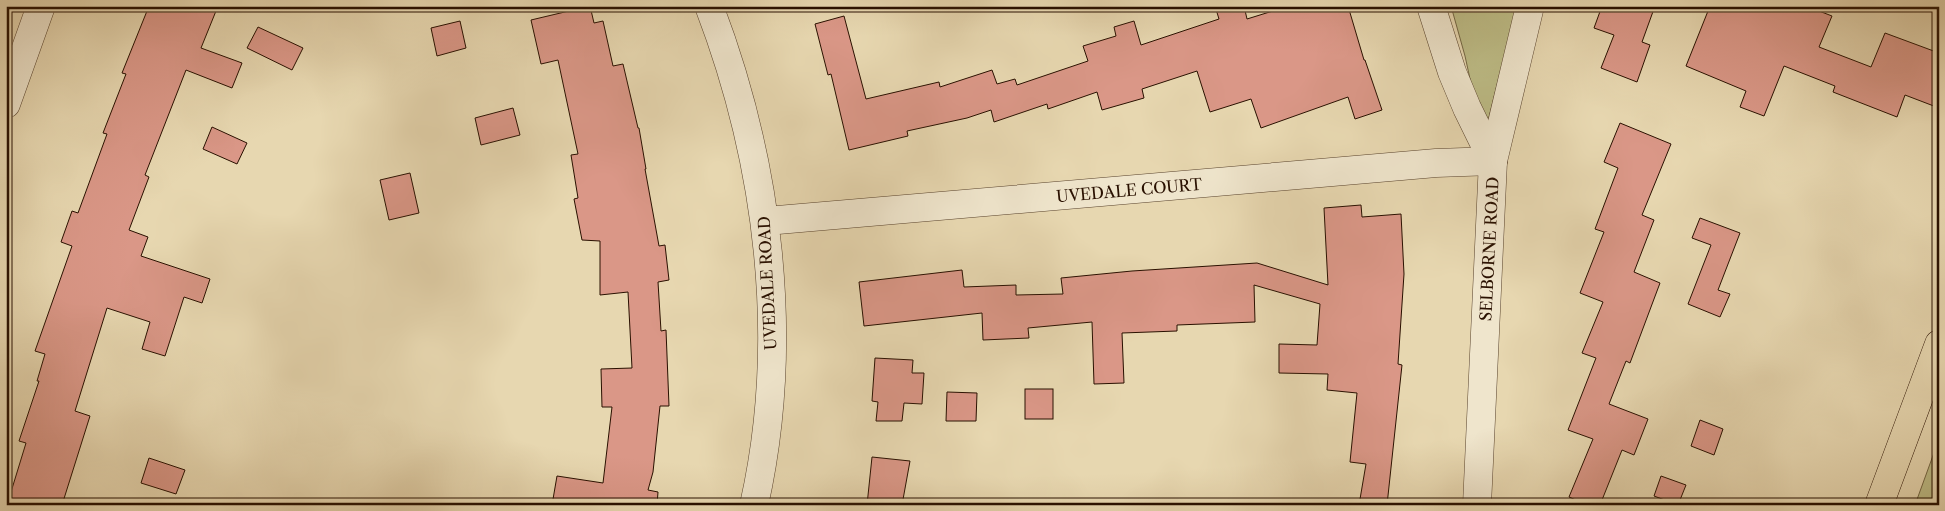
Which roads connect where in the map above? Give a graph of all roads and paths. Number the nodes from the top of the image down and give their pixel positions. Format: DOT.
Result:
graph roads {
  1 [pos="42,6"];
  2 [pos="709,6"];
  3 [pos="1431,6"];
  4 [pos="1530,6"];
  5 [pos="6,104"];
  6 [pos="1493,161"];
  7 [pos="766,221"];
  8 [pos="1939,344"];
  9 [pos="754,505"];
  10 [pos="1477,505"];
  11 [pos="1879,505"];
  1 -- 5 [label="street"];
  2 -- 7 [label="street, UVEDALE ROAD"];
  3 -- 6 [label="street, SELBORNE ROAD"];
  4 -- 6 [label="street"];
  6 -- 7 [label="street, UVEDALE COURT"];
  6 -- 10 [label="street, SELBORNE ROAD"];
  7 -- 9 [label="street, UVEDALE ROAD"];
  8 -- 11 [label="main road"];
}
